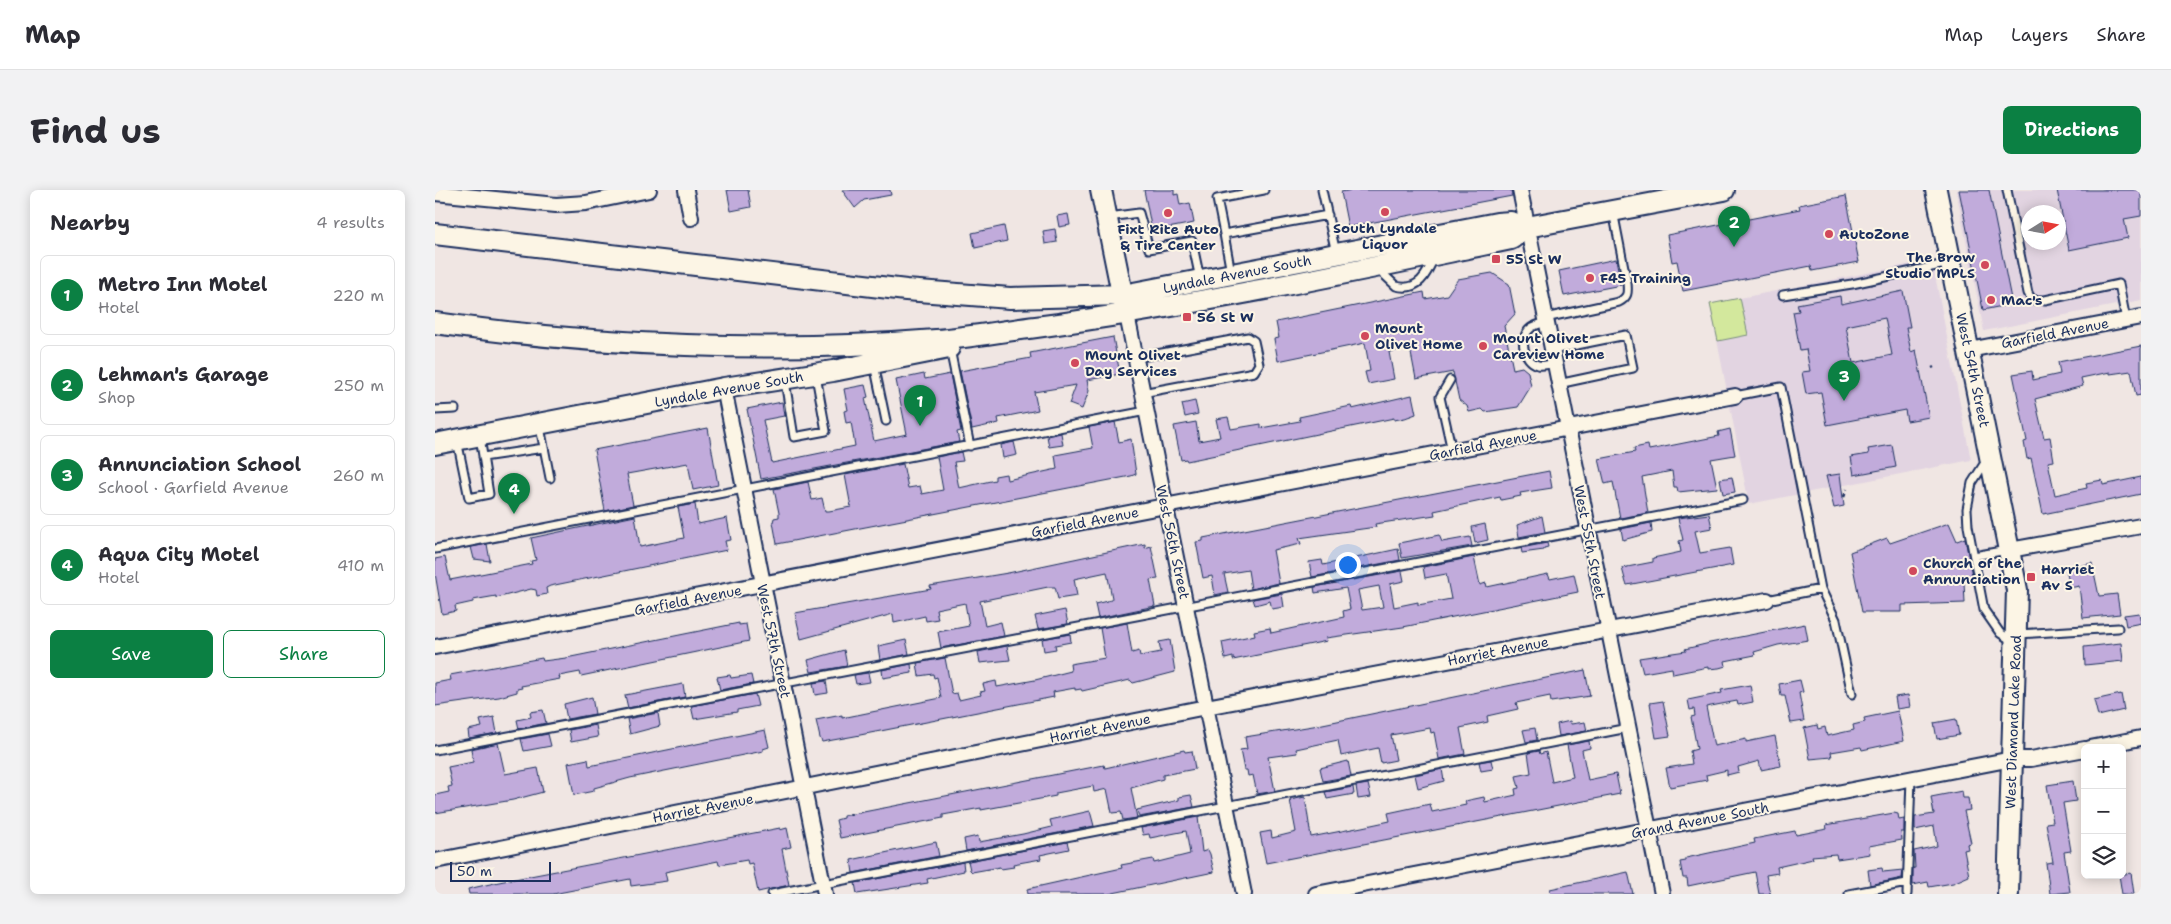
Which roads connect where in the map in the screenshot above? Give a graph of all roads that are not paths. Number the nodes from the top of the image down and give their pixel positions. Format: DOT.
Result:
graph roads {
  1 [pos="649,190"];
  2 [pos="686,190"];
  3 [pos="1101,190"];
  4 [pos="1264,190"];
  5 [pos="1322,190"];
  6 [pos="1520,190"];
  7 [pos="1724,190"];
  8 [pos="1936,190"];
  9 [pos="2007,190"];
  10 [pos="435,193"];
  11 [pos="1613,211"];
  12 [pos="1328,215"];
  13 [pos="1105,217"];
  14 [pos="691,218"];
  15 [pos="1527,227"];
  16 [pos="435,234"];
  17 [pos="1224,234"];
  18 [pos="1951,263"];
  19 [pos="1338,264"];
  20 [pos="1231,275"];
  21 [pos="1201,281"];
  22 [pos="1783,295"];
  23 [pos="1125,305"];
  24 [pos="2141,317"];
  25 [pos="1545,320"];
  26 [pos="2126,320"];
  27 [pos="435,323"];
  28 [pos="948,343"];
  29 [pos="1969,350"];
  30 [pos="1553,357"];
  31 [pos="1135,358"];
  32 [pos="874,364"];
  33 [pos="816,374"];
  34 [pos="784,378"];
  35 [pos="1450,380"];
  36 [pos="1558,384"];
  37 [pos="724,388"];
  38 [pos="1142,393"];
  39 [pos="1735,396"];
  40 [pos="455,409"];
  41 [pos="435,410"];
  42 [pos="1146,411"];
  43 [pos="886,422"];
  44 [pos="539,424"];
  45 [pos="1567,428"];
  46 [pos="480,435"];
  47 [pos="457,440"];
  48 [pos="435,444"];
  49 [pos="970,446"];
  50 [pos="544,448"];
  51 [pos="1452,450"];
  52 [pos="1991,455"];
  53 [pos="483,457"];
  54 [pos="550,478"];
  55 [pos="744,490"];
  56 [pos="1743,500"];
  57 [pos="1165,506"];
  58 [pos="2141,526"];
  59 [pos="1587,528"];
  60 [pos="435,549"];
  61 [pos="2010,550"];
  62 [pos="1974,556"];
  63 [pos="762,586"];
  64 [pos="1821,589"];
  65 [pos="1767,600"];
  66 [pos="1186,606"];
  67 [pos="2118,628"];
  68 [pos="1607,630"];
  69 [pos="2016,638"];
  70 [pos="435,647"];
  71 [pos="783,683"];
  72 [pos="1851,694"];
  73 [pos="1206,706"];
  74 [pos="1627,728"];
  75 [pos="2141,738"];
  76 [pos="2110,744"];
  77 [pos="435,750"];
  78 [pos="2081,750"];
  79 [pos="2011,758"];
  80 [pos="1911,778"];
  81 [pos="803,788"];
  82 [pos="1226,806"];
  83 [pos="1649,831"];
  84 [pos="435,861"];
  85 [pos="1907,883"];
  86 [pos="824,889"];
  87 [pos="772,894"];
  88 [pos="1244,894"];
  89 [pos="1316,894"];
  90 [pos="1662,894"];
  91 [pos="1849,894"];
  92 [pos="1907,894"];
  93 [pos="2008,894"];
  1 -- 10 [label="street"];
  2 -- 14 [label="street"];
  3 -- 13 [label="main road, West 56th Street"];
  4 -- 17 [label="lane"];
  5 -- 12 [label="lane"];
  6 -- 15 [label="street, West 55th Street"];
  7 -- 11 [label="main road, Lyndale Avenue South"];
  8 -- 18 [label="main road, West 54th Street"];
  9 -- 26 [label="lane"];
  11 -- 15 [label="main road, Lyndale Avenue South"];
  11 -- 25 [label="lane"];
  12 -- 17 [label="lane"];
  12 -- 19 [label="lane"];
  13 -- 21 [label="lane"];
  13 -- 23 [label="main road, West 56th Street"];
  15 -- 19 [label="main road, Lyndale Avenue South"];
  15 -- 19 [label="main road, Lyndale Avenue South"];
  15 -- 25 [label="street, West 55th Street"];
  16 -- 23 [label="main road"];
  17 -- 20 [label="lane"];
  18 -- 22 [label="lane"];
  18 -- 29 [label="main road, West 54th Street"];
  19 -- 20 [label="main road, Lyndale Avenue South"];
  19 -- 23 [label="main road, Lyndale Avenue South"];
  20 -- 21 [label="main road, Lyndale Avenue South"];
  21 -- 23 [label="main road, Lyndale Avenue South"];
  23 -- 28 [label="main road, Lyndale Avenue South"];
  23 -- 31 [label="street, West 56th Street"];
  24 -- 26 [label="street, Garfield Avenue"];
  25 -- 30 [label="street, West 55th Street"];
  25 -- 30 [label="lane"];
  26 -- 29 [label="street, Garfield Avenue"];
  27 -- 28 [label="main road"];
  28 -- 32 [label="main road, Lyndale Avenue South"];
  28 -- 49 [label="lane"];
  29 -- 52 [label="main road, West 54th Street"];
  30 -- 36 [label="street, West 55th Street"];
  30 -- 36 [label="lane"];
  31 -- 38 [label="street, West 56th Street"];
  31 -- 38 [label="lane"];
  32 -- 33 [label="main road, Lyndale Avenue South"];
  32 -- 43 [label="lane"];
  33 -- 34 [label="main road, Lyndale Avenue South"];
  33 -- 34 [label="lane"];
  34 -- 37 [label="main road, Lyndale Avenue South"];
  35 -- 51 [label="lane"];
  36 -- 45 [label="street, West 55th Street"];
  37 -- 44 [label="main road, Lyndale Avenue South"];
  37 -- 55 [label="street, West 57th Street"];
  38 -- 42 [label="street, West 56th Street"];
  39 -- 45 [label="street, Garfield Avenue"];
  39 -- 64 [label="lane"];
  40 -- 41 [label="lane"];
  42 -- 49 [label="lane"];
  42 -- 57 [label="street, West 56th Street"];
  44 -- 46 [label="main road, Lyndale Avenue South"];
  44 -- 50 [label="lane"];
  45 -- 51 [label="street, Garfield Avenue"];
  45 -- 59 [label="street, West 55th Street"];
  46 -- 47 [label="main road, Lyndale Avenue South"];
  46 -- 53 [label="lane"];
  47 -- 48 [label="main road, Lyndale Avenue South"];
  47 -- 53 [label="lane"];
  49 -- 55 [label="lane"];
  50 -- 53 [label="lane"];
  50 -- 54 [label="lane"];
  51 -- 57 [label="street, Garfield Avenue"];
  52 -- 61 [label="main road, West 54th Street"];
  52 -- 62 [label="lane"];
  55 -- 60 [label="lane"];
  55 -- 63 [label="street, West 57th Street"];
  56 -- 59 [label="lane"];
  57 -- 63 [label="street, Garfield Avenue"];
  57 -- 66 [label="street, West 56th Street"];
  58 -- 61 [label="street"];
  59 -- 66 [label="lane"];
  59 -- 68 [label="street, West 55th Street"];
  61 -- 62 [label="lane"];
  61 -- 69 [label="main road, West Diamond Lake Road"];
  62 -- 69 [label="lane"];
  63 -- 70 [label="street, Garfield Avenue"];
  63 -- 71 [label="street, West 57th Street"];
  64 -- 65 [label="lane"];
  64 -- 72 [label="lane"];
  65 -- 68 [label="street, Harriet Avenue"];
  66 -- 71 [label="lane"];
  66 -- 73 [label="street, West 56th Street"];
  67 -- 69 [label="lane"];
  68 -- 73 [label="street, Harriet Avenue"];
  68 -- 74 [label="street, West 55th Street"];
  69 -- 79 [label="main road, West Diamond Lake Road"];
  71 -- 77 [label="lane"];
  71 -- 81 [label="street, West 57th Street"];
  73 -- 81 [label="street, Harriet Avenue"];
  73 -- 82 [label="street, West 56th Street"];
  74 -- 82 [label="lane"];
  74 -- 83 [label="street, West 55th Street"];
  75 -- 76 [label="street"];
  78 -- 79 [label="street, Grand Avenue South"];
  79 -- 80 [label="street, Grand Avenue South"];
  79 -- 93 [label="main road, West Diamond Lake Road"];
  80 -- 83 [label="street, Grand Avenue South"];
  80 -- 85 [label="lane"];
  81 -- 84 [label="street, Harriet Avenue"];
  81 -- 86 [label="street, West 57th Street"];
  82 -- 86 [label="lane"];
  82 -- 88 [label="street, West 56th Street"];
  83 -- 89 [label="street, Grand Avenue South"];
  83 -- 90 [label="street, West 55th Street"];
  85 -- 91 [label="lane"];
  85 -- 92 [label="lane"];
  86 -- 87 [label="lane"];
}
